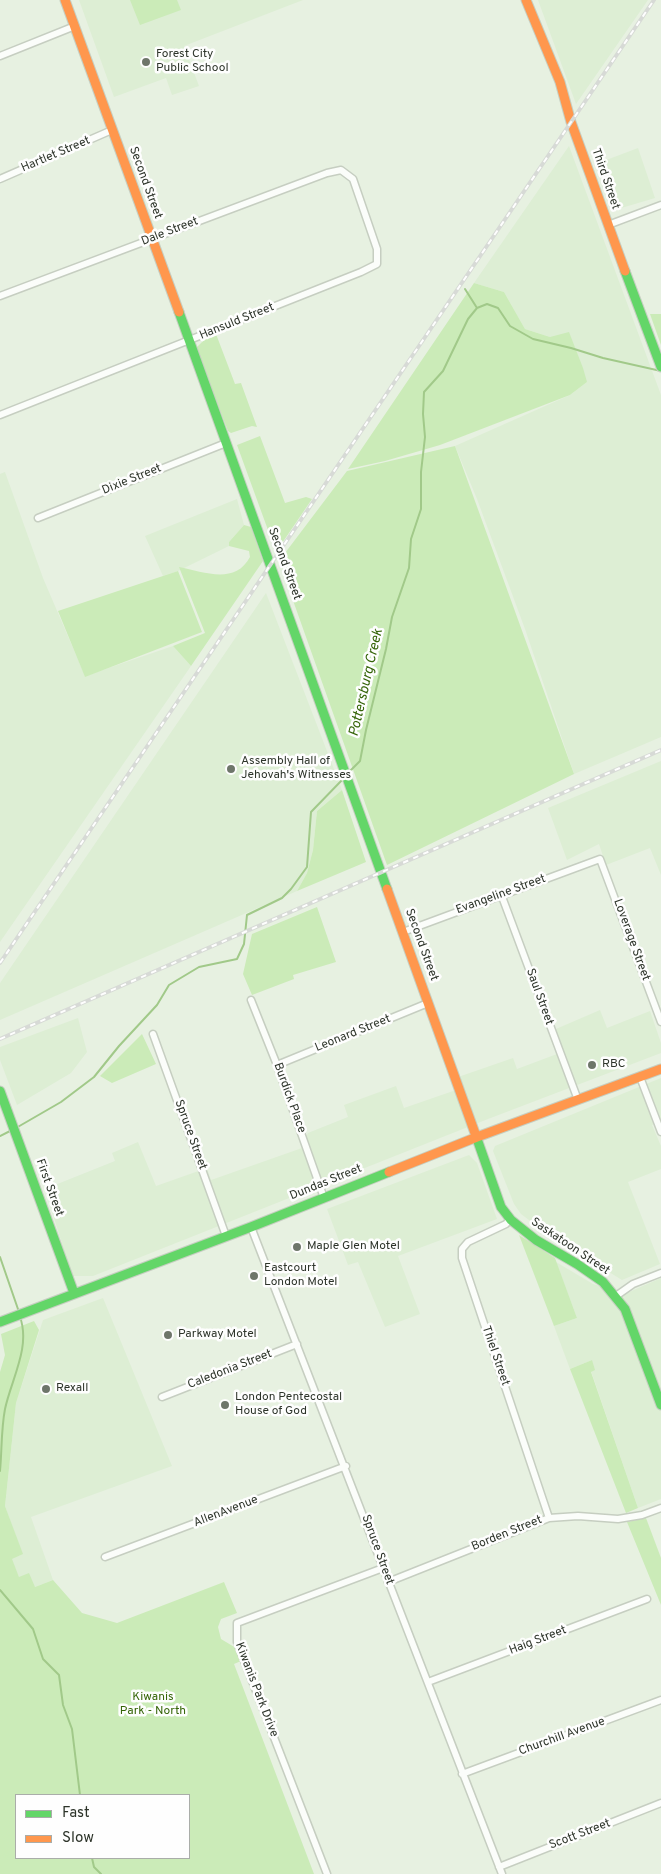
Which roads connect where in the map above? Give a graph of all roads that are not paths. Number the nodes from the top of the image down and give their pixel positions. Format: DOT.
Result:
graph roads {
  1 [pos="64,0"];
  2 [pos="526,0"];
  3 [pos="74,26"];
  4 [pos="0,56"];
  5 [pos="112,130"];
  6 [pos="341,170"];
  7 [pos="0,179"];
  8 [pos="661,205"];
  9 [pos="608,225"];
  10 [pos="151,239"];
  11 [pos="0,296"];
  12 [pos="190,341"];
  13 [pos="660,364"];
  14 [pos="0,415"];
  15 [pos="226,443"];
  16 [pos="38,518"];
  17 [pos="600,859"];
  18 [pos="501,894"];
  19 [pos="403,932"];
  20 [pos="251,1000"];
  21 [pos="428,1003"];
  22 [pos="661,1022"];
  23 [pos="154,1034"];
  24 [pos="277,1065"];
  25 [pos="661,1069"];
  26 [pos="640,1077"];
  27 [pos="0,1091"];
  28 [pos="578,1100"];
  29 [pos="661,1132"];
  30 [pos="477,1137"];
  31 [pos="324,1198"];
  32 [pos="510,1219"];
  33 [pos="251,1226"];
  34 [pos="226,1236"];
  35 [pos="661,1273"];
  36 [pos="74,1293"];
  37 [pos="616,1296"];
  38 [pos="4,1320"];
  39 [pos="298,1344"];
  40 [pos="162,1397"];
  41 [pos="661,1405"];
  42 [pos="346,1466"];
  43 [pos="661,1508"];
  44 [pos="549,1518"];
  45 [pos="105,1557"];
  46 [pos="383,1568"];
  47 [pos="388,1582"];
  48 [pos="647,1599"];
  49 [pos="428,1682"];
  50 [pos="661,1700"];
  51 [pos="462,1774"];
  52 [pos="661,1803"];
  53 [pos="499,1867"];
  54 [pos="327,1874"];
  55 [pos="502,1874"];
  1 -- 3 [label="street, Second Street"];
  2 -- 9 [label="street, Third Street"];
  3 -- 4 [label="street"];
  3 -- 5 [label="street, Second Street"];
  5 -- 7 [label="street, Hartlet Street"];
  5 -- 10 [label="street, Second Street"];
  6 -- 10 [label="street, Dale Street"];
  6 -- 12 [label="street, Hansuld Street"];
  8 -- 9 [label="street"];
  9 -- 13 [label="street, Third Street"];
  10 -- 11 [label="street, Dale Street"];
  10 -- 12 [label="street, Second Street"];
  12 -- 14 [label="street, Hansuld Street"];
  12 -- 15 [label="street, Second Street"];
  15 -- 16 [label="street, Dixie Street"];
  15 -- 19 [label="street, Second Street"];
  17 -- 18 [label="street, Evangeline Street"];
  17 -- 22 [label="street, Loverage Street"];
  18 -- 19 [label="street, Evangeline Street"];
  18 -- 28 [label="street, Saul Street"];
  19 -- 21 [label="street, Second Street"];
  20 -- 24 [label="street, Burdick Place"];
  21 -- 24 [label="street, Leonard Street"];
  21 -- 30 [label="street, Second Street"];
  23 -- 34 [label="street, Spruce Street"];
  24 -- 31 [label="street, Burdick Place"];
  25 -- 26 [label="street, Dundas Street"];
  26 -- 28 [label="street, Dundas Street"];
  26 -- 29 [label="street"];
  27 -- 36 [label="street, First Street"];
  28 -- 30 [label="street, Dundas Street"];
  30 -- 31 [label="street, Dundas Street"];
  30 -- 32 [label="street, Saskatoon Street"];
  31 -- 33 [label="street, Dundas Street"];
  32 -- 37 [label="street, Saskatoon Street"];
  32 -- 44 [label="street, Thiel Street"];
  33 -- 34 [label="street, Dundas Street"];
  33 -- 39 [label="street, Spruce Street"];
  34 -- 36 [label="street, Dundas Street"];
  35 -- 37 [label="street"];
  36 -- 38 [label="street, Dundas Street"];
  37 -- 41 [label="street, Saskatoon Street"];
  39 -- 40 [label="street, Caledonia Street"];
  39 -- 42 [label="street, Spruce Street"];
  42 -- 45 [label="street, AllenAvenue"];
  42 -- 46 [label="street, Spruce Street"];
  43 -- 44 [label="street, Borden Street"];
  44 -- 47 [label="street, Borden Street"];
  46 -- 47 [label="street, Spruce Street"];
  46 -- 54 [label="street, Kiwanis Park Drive"];
  47 -- 49 [label="street, Spruce Street"];
  48 -- 49 [label="street, Haig Street"];
  49 -- 51 [label="street, Spruce Street"];
  50 -- 51 [label="street, Churchill Avenue"];
  51 -- 53 [label="street, Spruce Street"];
  52 -- 53 [label="street, Scott Street"];
  53 -- 55 [label="street, Spruce Street"];
}
